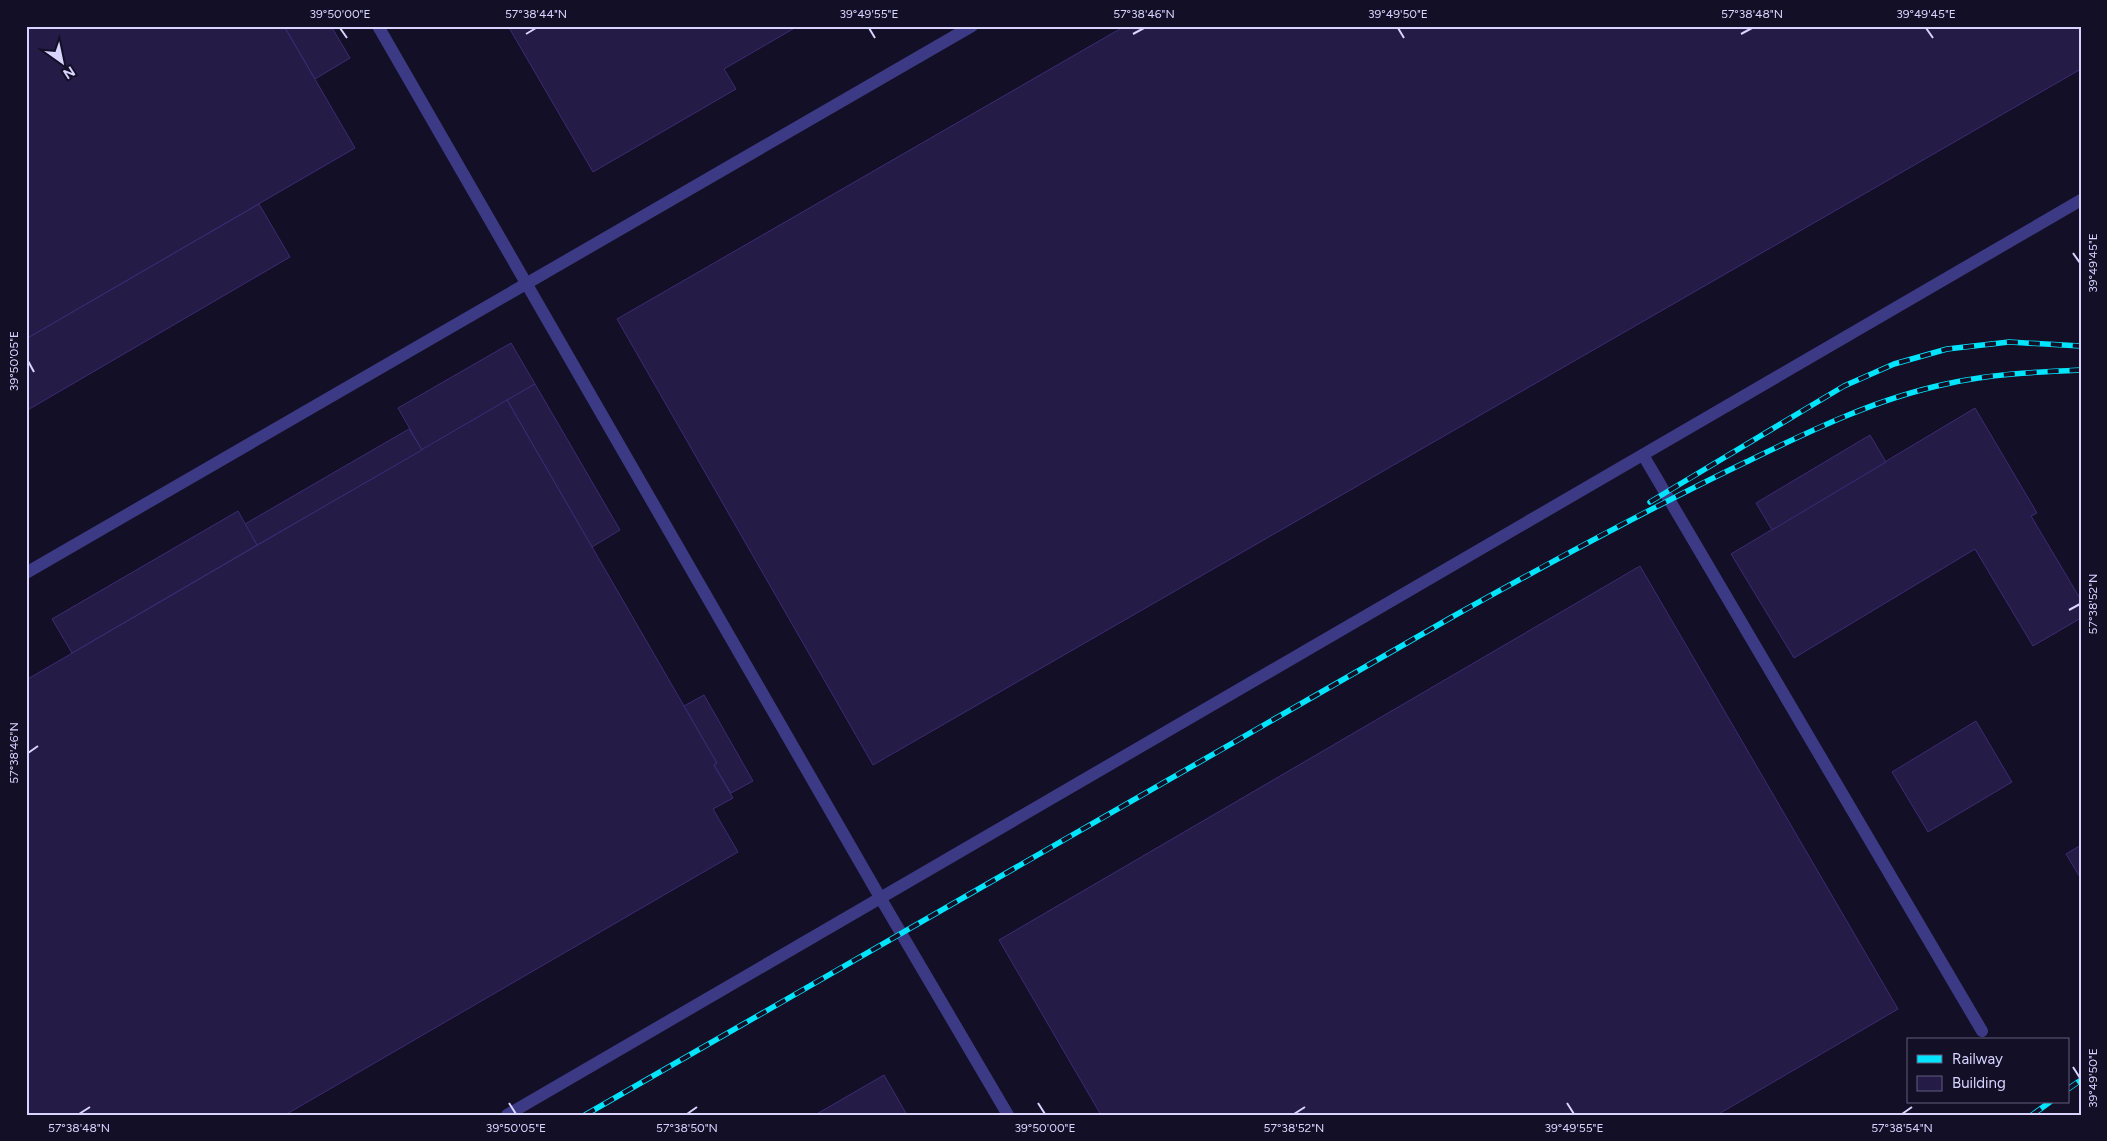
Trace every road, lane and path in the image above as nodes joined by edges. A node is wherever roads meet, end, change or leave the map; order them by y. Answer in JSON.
{"nodes":[{"id":1,"x":378,"y":26,"type":"edge"},
{"id":2,"x":972,"y":26,"type":"edge"},
{"id":3,"x":2081,"y":200,"type":"edge"},
{"id":4,"x":526,"y":284,"type":"junction"},
{"id":5,"x":1643,"y":455,"type":"junction"},
{"id":6,"x":26,"y":573,"type":"edge"},
{"id":7,"x":881,"y":899,"type":"junction"},
{"id":8,"x":1982,"y":1031,"type":"dead end"},
{"id":9,"x":507,"y":1115,"type":"edge"},
{"id":10,"x":1008,"y":1115,"type":"edge"}],
"edges":[{"from":1,"to":4,"type":"lane"},
{"from":2,"to":4,"type":"lane"},
{"from":3,"to":5,"type":"lane"},
{"from":4,"to":6,"type":"lane"},
{"from":4,"to":7,"type":"lane"},
{"from":5,"to":7,"type":"lane"},
{"from":5,"to":8,"type":"lane"},
{"from":7,"to":9,"type":"lane"},
{"from":7,"to":10,"type":"lane"}]}
